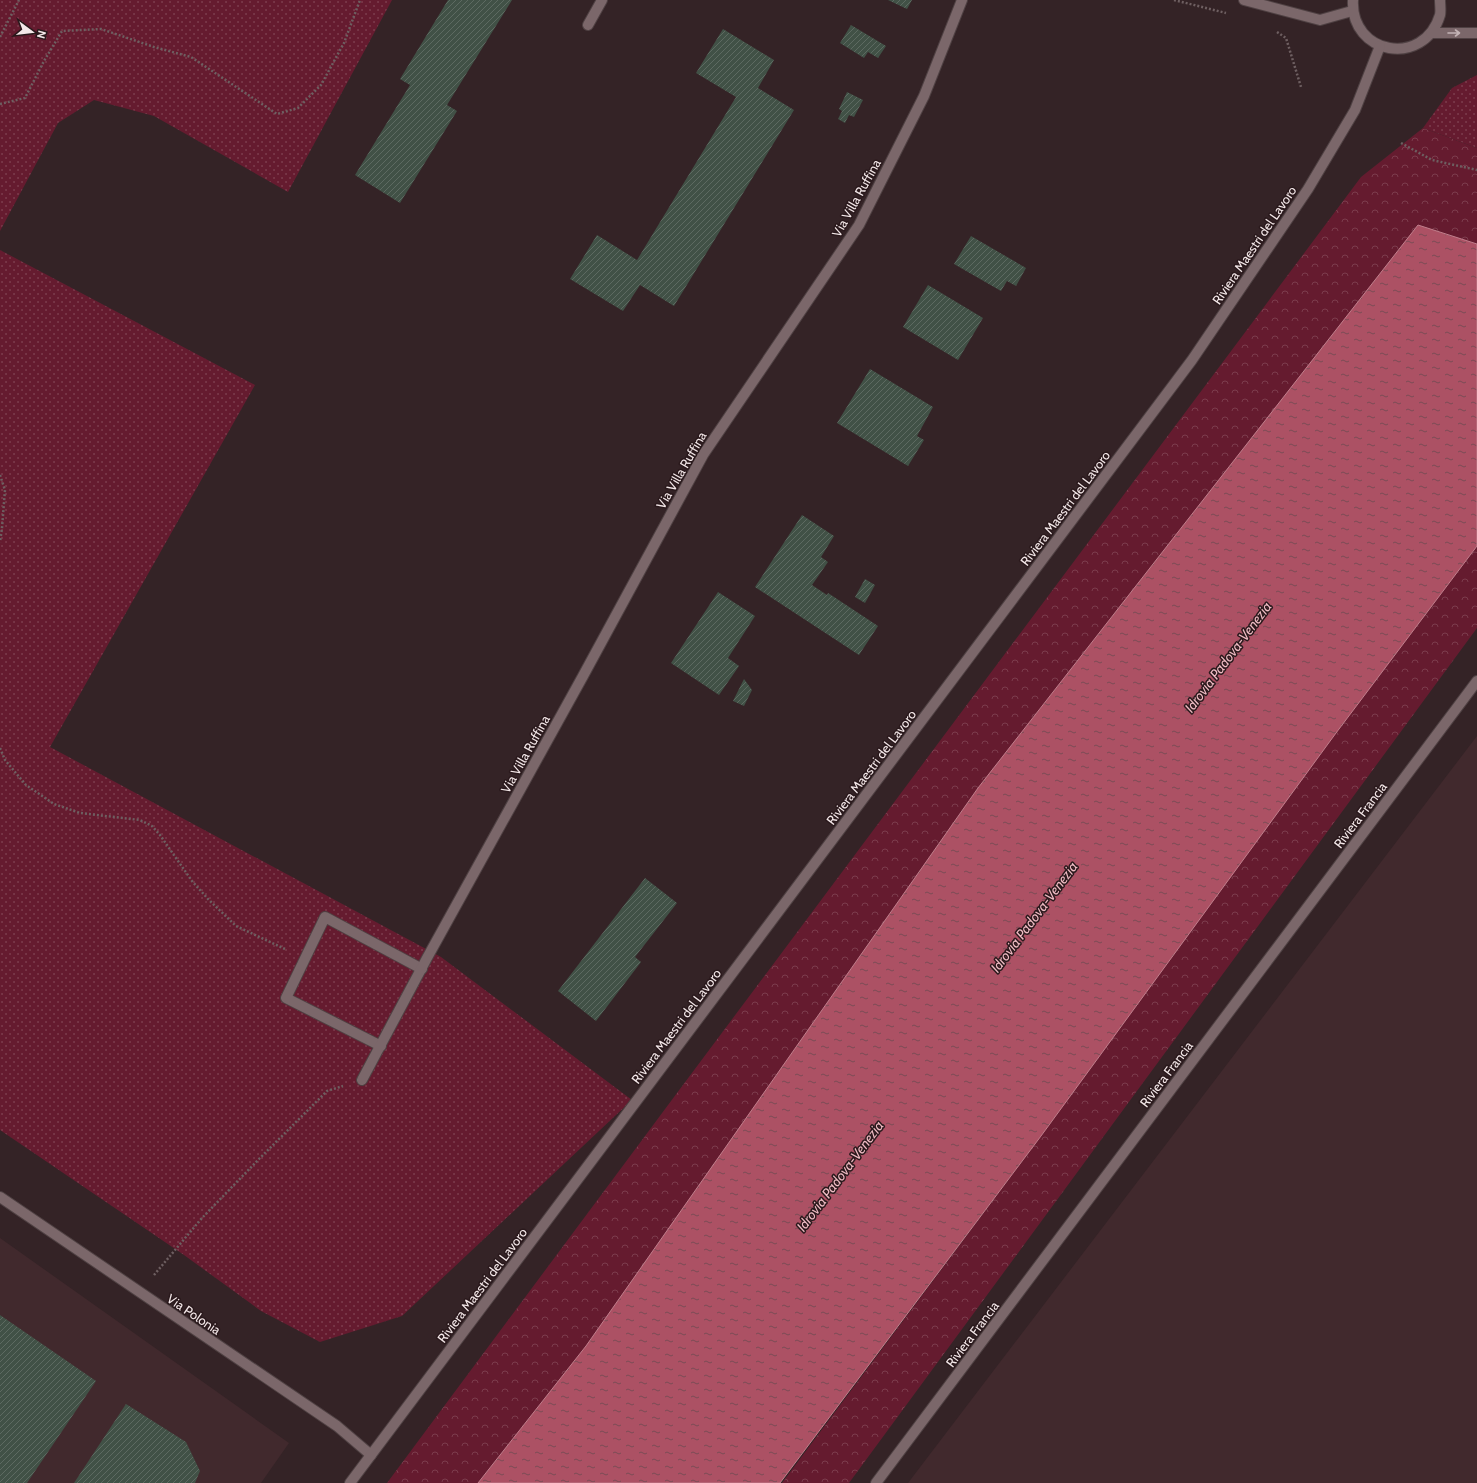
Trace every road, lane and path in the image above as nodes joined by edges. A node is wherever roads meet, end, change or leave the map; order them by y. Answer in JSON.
{"nodes":[{"id":1,"x":19,"y":0,"type":"edge"},
{"id":2,"x":360,"y":0,"type":"edge"},
{"id":3,"x":602,"y":0,"type":"edge"},
{"id":4,"x":962,"y":0,"type":"edge"},
{"id":5,"x":1174,"y":0,"type":"edge"},
{"id":6,"x":1244,"y":0,"type":"edge"},
{"id":7,"x":1353,"y":0,"type":"edge"},
{"id":8,"x":1440,"y":0,"type":"edge"},
{"id":9,"x":1352,"y":11,"type":"junction"},
{"id":10,"x":1231,"y":15,"type":"dead end"},
{"id":11,"x":588,"y":25,"type":"dead end"},
{"id":12,"x":1273,"y":30,"type":"dead end"},
{"id":13,"x":1431,"y":33,"type":"junction"},
{"id":14,"x":1477,"y":33,"type":"edge"},
{"id":15,"x":0,"y":37,"type":"edge"},
{"id":16,"x":1380,"y":46,"type":"junction"},
{"id":17,"x":1301,"y":87,"type":"dead end"},
{"id":18,"x":0,"y":104,"type":"edge"},
{"id":19,"x":1401,"y":143,"type":"dead end"},
{"id":20,"x":1477,"y":170,"type":"edge"},
{"id":21,"x":0,"y":474,"type":"edge"},
{"id":22,"x":0,"y":542,"type":"edge"},
{"id":23,"x":1477,"y":681,"type":"edge"},
{"id":24,"x":0,"y":748,"type":"edge"},
{"id":25,"x":305,"y":959,"type":"junction"},
{"id":26,"x":422,"y":969,"type":"junction"},
{"id":27,"x":381,"y":1046,"type":"junction"},
{"id":28,"x":362,"y":1080,"type":"joint"},
{"id":29,"x":0,"y":1197,"type":"edge"},
{"id":30,"x":140,"y":1292,"type":"junction"},
{"id":31,"x":371,"y":1455,"type":"junction"},
{"id":32,"x":350,"y":1483,"type":"edge"},
{"id":33,"x":876,"y":1483,"type":"edge"}],
"edges":[{"from":1,"to":15,"type":"path"},
{"from":2,"to":18,"type":"path"},
{"from":3,"to":11,"type":"street"},
{"from":4,"to":26,"type":"street","name":"Via Villa Ruffina"},
{"from":5,"to":10,"type":"path"},
{"from":6,"to":9,"type":"street"},
{"from":7,"to":9,"type":"street"},
{"from":8,"to":13,"type":"street"},
{"from":9,"to":16,"type":"street"},
{"from":12,"to":17,"type":"path"},
{"from":13,"to":14,"type":"street","one_way":true},
{"from":13,"to":16,"type":"street"},
{"from":16,"to":31,"type":"street","name":"Riviera Maestri del Lavoro"},
{"from":19,"to":20,"type":"path"},
{"from":21,"to":22,"type":"path"},
{"from":23,"to":33,"type":"street","name":"Riviera Francia"},
{"from":24,"to":25,"type":"path"},
{"from":25,"to":26,"type":"street"},
{"from":25,"to":27,"type":"street"},
{"from":26,"to":27,"type":"street","name":"Via Villa Ruffina"},
{"from":27,"to":28,"type":"street","name":"Via Villa Ruffina"},
{"from":28,"to":30,"type":"path"},
{"from":29,"to":30,"type":"street","name":"Via Polonia"},
{"from":30,"to":31,"type":"street","name":"Via Polonia"},
{"from":31,"to":32,"type":"street","name":"Riviera Maestri del Lavoro"}]}
